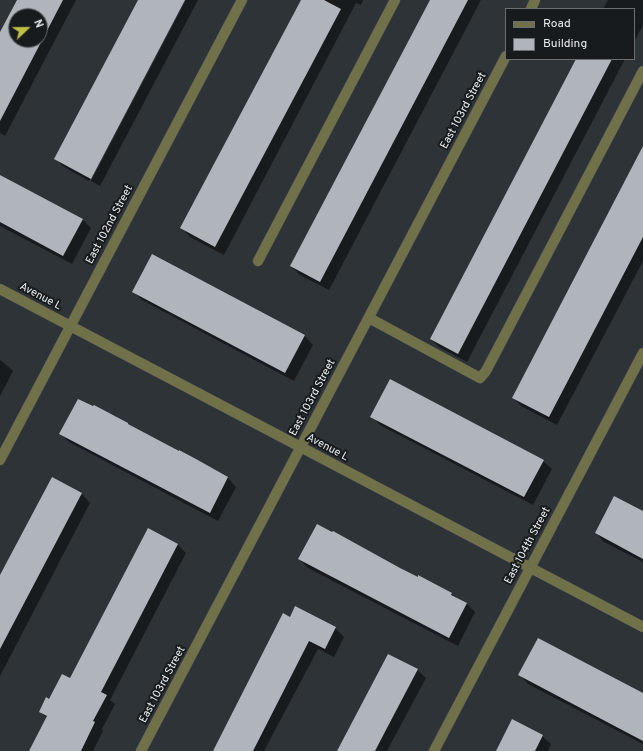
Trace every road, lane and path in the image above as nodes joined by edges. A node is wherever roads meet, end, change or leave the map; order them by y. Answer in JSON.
{"nodes":[{"id":1,"x":242,"y":0,"type":"edge"},
{"id":2,"x":395,"y":0,"type":"edge"},
{"id":3,"x":505,"y":58,"type":"edge"},
{"id":4,"x":643,"y":71,"type":"edge"},
{"id":5,"x":258,"y":261,"type":"dead end"},
{"id":6,"x":0,"y":289,"type":"edge"},
{"id":7,"x":369,"y":318,"type":"junction"},
{"id":8,"x":70,"y":326,"type":"junction"},
{"id":9,"x":643,"y":353,"type":"edge"},
{"id":10,"x":300,"y":448,"type":"junction"},
{"id":11,"x":0,"y":460,"type":"edge"},
{"id":12,"x":530,"y":567,"type":"junction"},
{"id":13,"x":643,"y":627,"type":"edge"},
{"id":14,"x":141,"y":751,"type":"edge"},
{"id":15,"x":434,"y":751,"type":"edge"}],
"edges":[{"from":1,"to":8,"type":"street","name":"East 102nd Street"},
{"from":2,"to":5,"type":"street"},
{"from":3,"to":7,"type":"street","name":"East 103rd Street"},
{"from":4,"to":7,"type":"street"},
{"from":6,"to":8,"type":"street","name":"Avenue L"},
{"from":7,"to":10,"type":"street","name":"East 103rd Street"},
{"from":8,"to":10,"type":"street","name":"Avenue L"},
{"from":8,"to":11,"type":"street","name":"East 102nd Street"},
{"from":9,"to":12,"type":"street","name":"East 104th Street"},
{"from":10,"to":12,"type":"street","name":"Avenue L"},
{"from":10,"to":14,"type":"street","name":"East 103rd Street"},
{"from":12,"to":13,"type":"street","name":"Avenue L"},
{"from":12,"to":15,"type":"street","name":"East 104th Street"}]}
